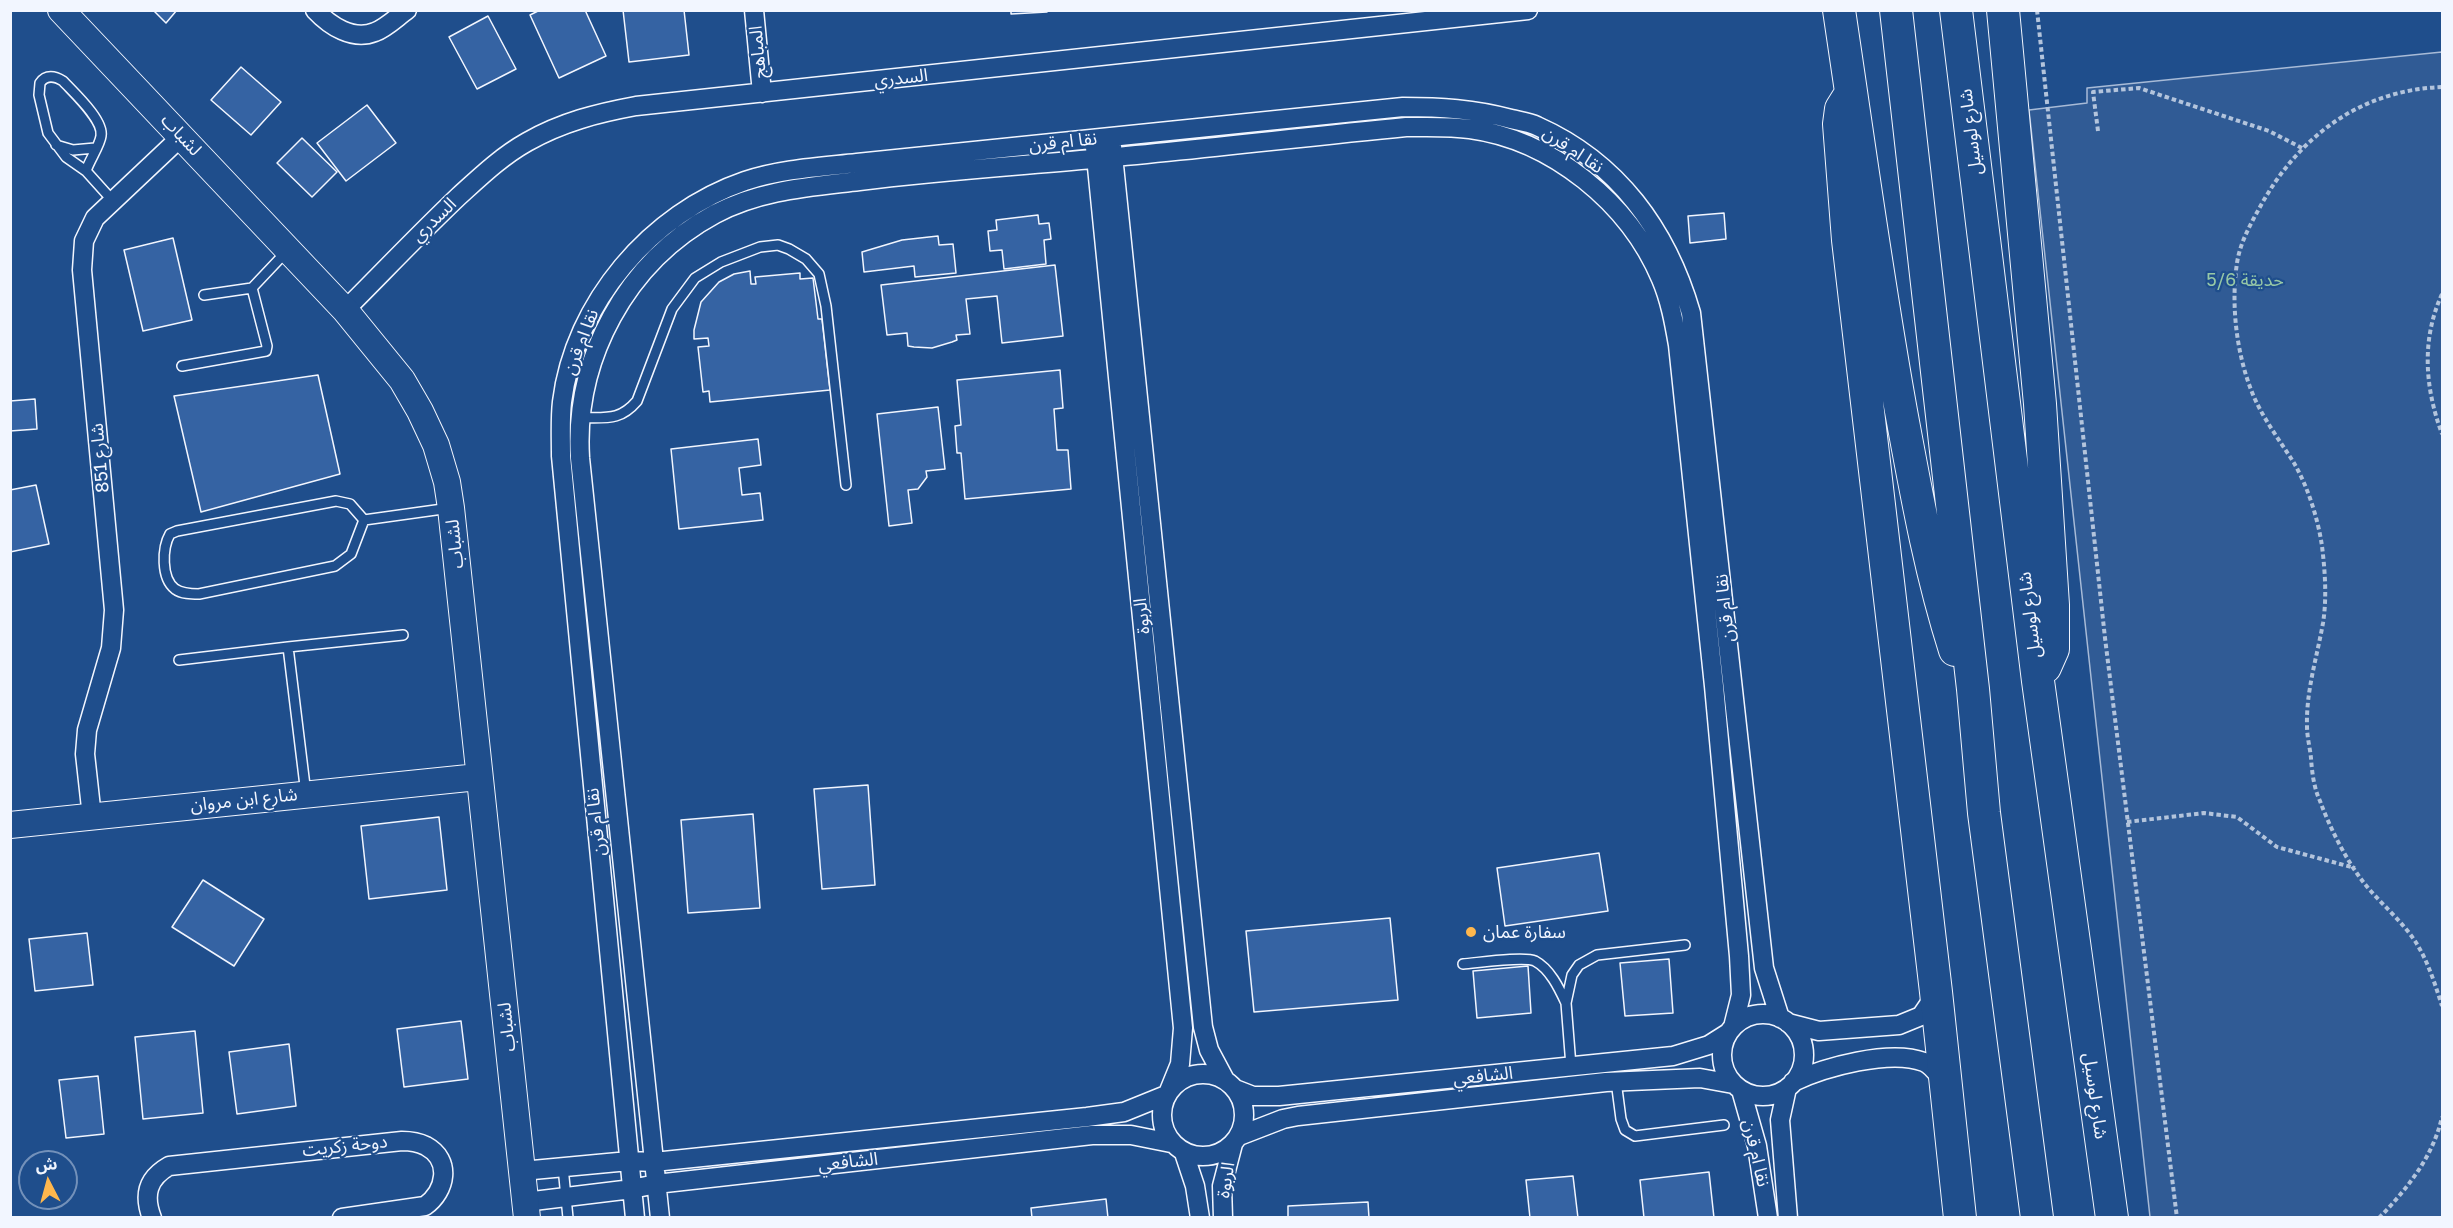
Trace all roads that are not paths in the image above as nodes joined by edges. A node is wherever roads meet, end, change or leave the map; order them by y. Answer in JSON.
{"nodes":[{"id":1,"x":61,"y":10,"type":"edge"},
{"id":2,"x":315,"y":10,"type":"edge"},
{"id":3,"x":407,"y":10,"type":"edge"},
{"id":4,"x":754,"y":10,"type":"edge"},
{"id":5,"x":1528,"y":10,"type":"edge"},
{"id":6,"x":1896,"y":10,"type":"edge"},
{"id":7,"x":1956,"y":10,"type":"edge"},
{"id":8,"x":2003,"y":10,"type":"edge"},
{"id":9,"x":1836,"y":15,"type":"edge"},
{"id":10,"x":762,"y":93,"type":"junction"},
{"id":11,"x":1851,"y":93,"type":"junction"},
{"id":12,"x":182,"y":135,"type":"junction"},
{"id":13,"x":1102,"y":138,"type":"junction"},
{"id":14,"x":56,"y":145,"type":"junction"},
{"id":15,"x":95,"y":148,"type":"junction"},
{"id":16,"x":1104,"y":158,"type":"junction"},
{"id":17,"x":86,"y":171,"type":"junction"},
{"id":18,"x":113,"y":201,"type":"junction"},
{"id":19,"x":288,"y":250,"type":"junction"},
{"id":20,"x":252,"y":288,"type":"junction"},
{"id":21,"x":204,"y":295,"type":"dead end"},
{"id":22,"x":345,"y":310,"type":"junction"},
{"id":23,"x":182,"y":366,"type":"dead end"},
{"id":24,"x":579,"y":418,"type":"junction"},
{"id":25,"x":846,"y":485,"type":"dead end"},
{"id":26,"x":451,"y":508,"type":"junction"},
{"id":27,"x":364,"y":520,"type":"junction"},
{"id":28,"x":403,"y":635,"type":"dead end"},
{"id":29,"x":288,"y":647,"type":"junction"},
{"id":30,"x":179,"y":660,"type":"dead end"},
{"id":31,"x":2038,"y":681,"type":"junction"},
{"id":32,"x":1973,"y":689,"type":"junction"},
{"id":33,"x":478,"y":777,"type":"junction"},
{"id":34,"x":306,"y":794,"type":"junction"},
{"id":35,"x":93,"y":817,"type":"junction"},
{"id":36,"x":10,"y":825,"type":"edge"},
{"id":37,"x":1685,"y":945,"type":"dead end"},
{"id":38,"x":1463,"y":964,"type":"dead end"},
{"id":39,"x":1936,"y":992,"type":"junction"},
{"id":40,"x":1566,"y":1003,"type":"junction"},
{"id":41,"x":1784,"y":1021,"type":"junction"},
{"id":42,"x":1730,"y":1030,"type":"junction"},
{"id":43,"x":1570,"y":1066,"type":"junction"},
{"id":44,"x":1616,"y":1082,"type":"junction"},
{"id":45,"x":1230,"y":1084,"type":"junction"},
{"id":46,"x":1945,"y":1084,"type":"junction"},
{"id":47,"x":1790,"y":1085,"type":"junction"},
{"id":48,"x":1737,"y":1087,"type":"junction"},
{"id":49,"x":1167,"y":1093,"type":"junction"},
{"id":50,"x":1724,"y":1125,"type":"dead end"},
{"id":51,"x":1236,"y":1140,"type":"junction"},
{"id":52,"x":1178,"y":1148,"type":"junction"},
{"id":53,"x":629,"y":1161,"type":"junction"},
{"id":54,"x":654,"y":1162,"type":"junction"},
{"id":55,"x":563,"y":1167,"type":"junction"},
{"id":56,"x":522,"y":1171,"type":"junction"},
{"id":57,"x":656,"y":1184,"type":"junction"},
{"id":58,"x":632,"y":1189,"type":"junction"},
{"id":59,"x":566,"y":1196,"type":"junction"},
{"id":60,"x":526,"y":1210,"type":"edge"},
{"id":61,"x":152,"y":1218,"type":"edge"},
{"id":62,"x":342,"y":1218,"type":"edge"},
{"id":63,"x":568,"y":1218,"type":"edge"},
{"id":64,"x":635,"y":1218,"type":"edge"},
{"id":65,"x":660,"y":1218,"type":"edge"},
{"id":66,"x":1200,"y":1218,"type":"edge"},
{"id":67,"x":1223,"y":1218,"type":"edge"},
{"id":68,"x":1768,"y":1218,"type":"edge"},
{"id":69,"x":1788,"y":1218,"type":"edge"},
{"id":70,"x":1960,"y":1218,"type":"edge"},
{"id":71,"x":2037,"y":1218,"type":"edge"},
{"id":72,"x":2112,"y":1218,"type":"edge"}],
"edges":[{"from":1,"to":12,"type":"street","name":"لشباب"},
{"from":2,"to":3,"type":"street"},
{"from":4,"to":10,"type":"street","name":"المباهج"},
{"from":5,"to":10,"type":"street","name":"السدري"},
{"from":6,"to":32,"type":"highway"},
{"from":7,"to":31,"type":"highway","name":"شارع لوسيل"},
{"from":8,"to":31,"type":"highway"},
{"from":9,"to":11,"type":"highway"},
{"from":10,"to":22,"type":"street","name":"السدري"},
{"from":11,"to":32,"type":"highway"},
{"from":11,"to":39,"type":"highway"},
{"from":12,"to":18,"type":"street","name":"شارع 851"},
{"from":12,"to":19,"type":"street","name":"لشباب"},
{"from":13,"to":16,"type":"street","name":"الربوة"},
{"from":13,"to":41,"type":"street","name":"نقا ام قرن"},
{"from":13,"to":53,"type":"street","name":"نقا ام قرن"},
{"from":14,"to":15,"type":"lane"},
{"from":14,"to":15,"type":"lane"},
{"from":14,"to":17,"type":"lane"},
{"from":15,"to":17,"type":"lane"},
{"from":16,"to":24,"type":"street","name":"نقا ام قرن"},
{"from":16,"to":42,"type":"street","name":"نقا ام قرن"},
{"from":16,"to":45,"type":"street","name":"الربوة"},
{"from":16,"to":49,"type":"street","name":"الربوة"},
{"from":17,"to":18,"type":"lane"},
{"from":18,"to":35,"type":"street","name":"شارع 851"},
{"from":19,"to":20,"type":"lane"},
{"from":19,"to":22,"type":"street","name":"لشباب"},
{"from":20,"to":21,"type":"lane"},
{"from":20,"to":23,"type":"lane"},
{"from":22,"to":26,"type":"street","name":"لشباب"},
{"from":24,"to":25,"type":"lane"},
{"from":24,"to":54,"type":"street","name":"نقا ام قرن"},
{"from":26,"to":27,"type":"lane"},
{"from":26,"to":33,"type":"street","name":"لشباب"},
{"from":27,"to":27,"type":"lane"},
{"from":28,"to":29,"type":"lane"},
{"from":29,"to":30,"type":"lane"},
{"from":29,"to":34,"type":"lane"},
{"from":31,"to":72,"type":"highway","name":"شارع لوسيل"},
{"from":32,"to":71,"type":"highway"},
{"from":33,"to":34,"type":"street","name":"شارع ابن مروان"},
{"from":33,"to":56,"type":"street","name":"لشباب"},
{"from":34,"to":35,"type":"street","name":"شارع ابن مروان"},
{"from":35,"to":36,"type":"street","name":"شارع ابن مروان"},
{"from":37,"to":40,"type":"lane"},
{"from":38,"to":40,"type":"lane"},
{"from":39,"to":41,"type":"street"},
{"from":39,"to":46,"type":"highway"},
{"from":40,"to":43,"type":"lane"},
{"from":41,"to":42,"type":"street"},
{"from":41,"to":47,"type":"street"},
{"from":42,"to":43,"type":"street","name":"الشافعي"},
{"from":42,"to":48,"type":"street"},
{"from":43,"to":45,"type":"street","name":"الشافعي"},
{"from":44,"to":48,"type":"street","name":"الشافعي"},
{"from":44,"to":50,"type":"lane"},
{"from":44,"to":51,"type":"street","name":"الشافعي"},
{"from":45,"to":49,"type":"street"},
{"from":45,"to":51,"type":"street"},
{"from":46,"to":47,"type":"street"},
{"from":46,"to":70,"type":"highway"},
{"from":47,"to":48,"type":"street"},
{"from":47,"to":69,"type":"street","name":"نقا ام قرن"},
{"from":48,"to":68,"type":"street","name":"نقا ام قرن"},
{"from":49,"to":52,"type":"street"},
{"from":49,"to":54,"type":"street","name":"الشافعي"},
{"from":51,"to":52,"type":"street"},
{"from":51,"to":67,"type":"street","name":"الربوة"},
{"from":52,"to":57,"type":"street","name":"الشافعي"},
{"from":52,"to":66,"type":"street","name":"الربوة"},
{"from":53,"to":54,"type":"street","name":"الشافعي"},
{"from":53,"to":55,"type":"street","name":"الشافعي"},
{"from":53,"to":58,"type":"street","name":"نقا ام قرن"},
{"from":54,"to":57,"type":"street","name":"نقا ام قرن"},
{"from":55,"to":56,"type":"street","name":"الشافعي"},
{"from":55,"to":59,"type":"lane"},
{"from":56,"to":60,"type":"street","name":"لشباب"},
{"from":57,"to":58,"type":"street","name":"الشافعي"},
{"from":57,"to":65,"type":"street","name":"نقا ام قرن"},
{"from":58,"to":59,"type":"street","name":"الشافعي"},
{"from":58,"to":64,"type":"street","name":"نقا ام قرن"},
{"from":59,"to":60,"type":"street","name":"الشافعي"},
{"from":59,"to":63,"type":"lane"},
{"from":61,"to":62,"type":"street","name":"دوحة زكريت"}]}
